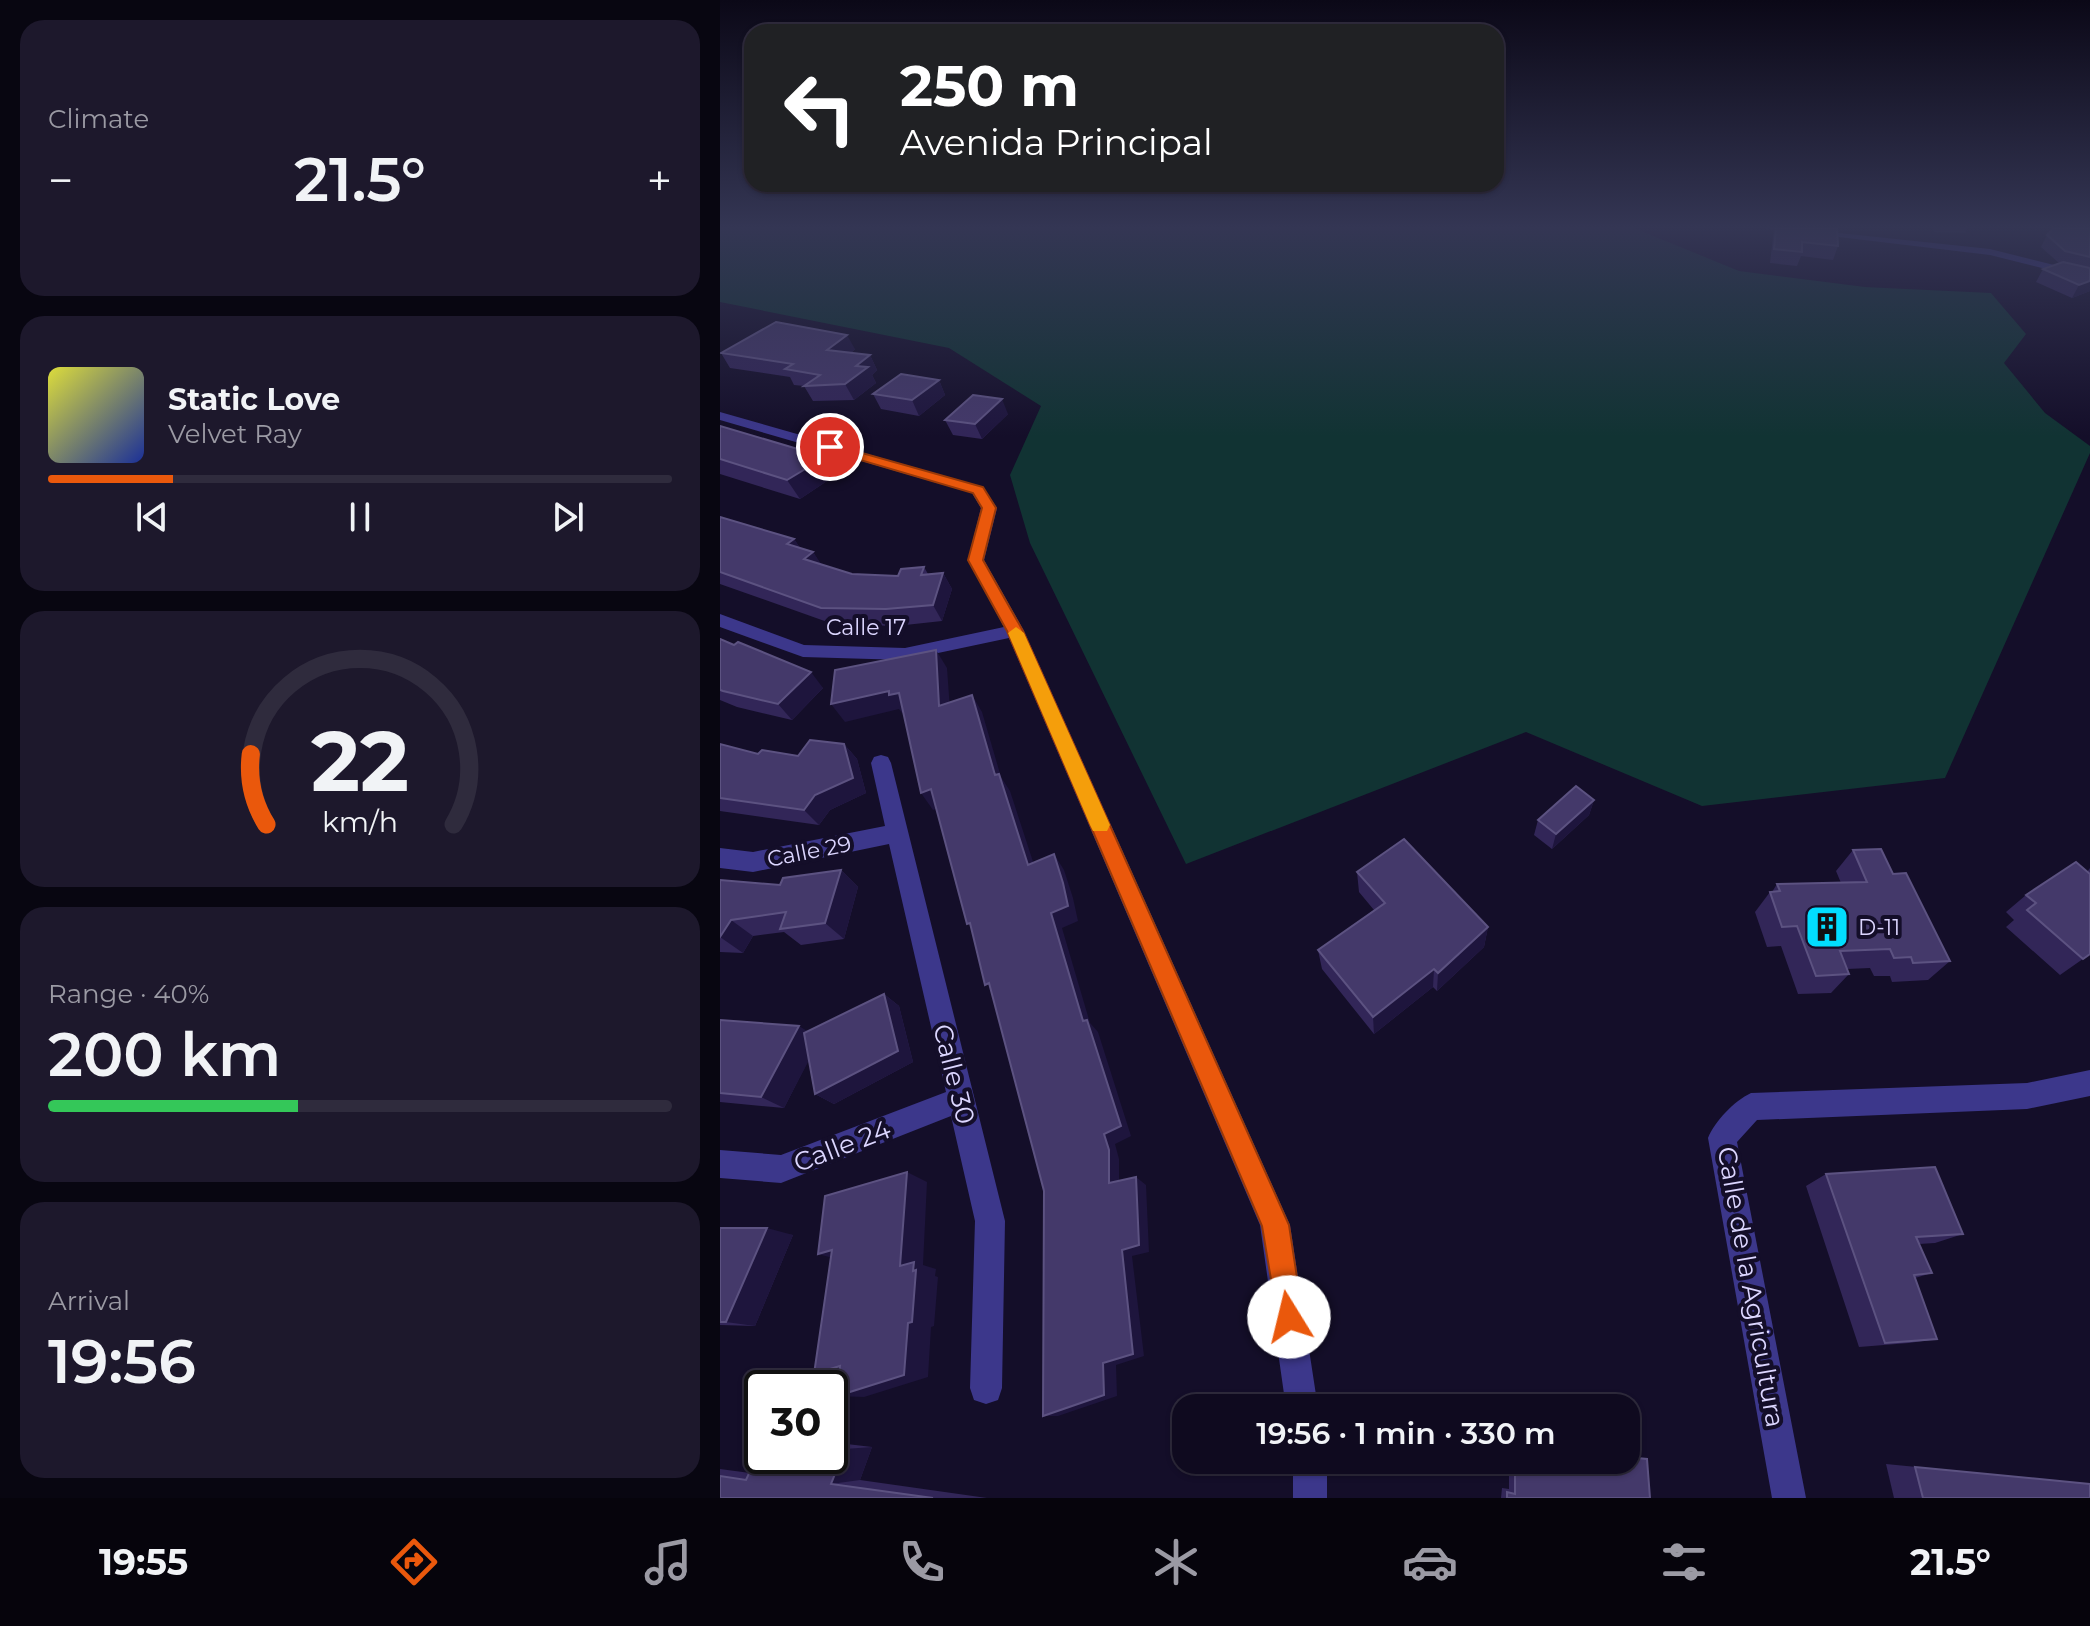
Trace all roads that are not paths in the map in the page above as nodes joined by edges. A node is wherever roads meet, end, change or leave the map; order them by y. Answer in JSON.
{"nodes":[{"id":1,"x":720,"y":416,"type":"edge"},
{"id":2,"x":720,"y":620,"type":"edge"},
{"id":3,"x":1015,"y":631,"type":"junction"},
{"id":4,"x":881,"y":763,"type":"dead end"},
{"id":5,"x":897,"y":833,"type":"junction"},
{"id":6,"x":720,"y":858,"type":"edge"},
{"id":7,"x":2090,"y":1083,"type":"edge"},
{"id":8,"x":959,"y":1100,"type":"junction"},
{"id":9,"x":720,"y":1164,"type":"edge"},
{"id":10,"x":986,"y":1388,"type":"dead end"},
{"id":11,"x":1300,"y":1394,"type":"edge"},
{"id":12,"x":1310,"y":1474,"type":"edge"},
{"id":13,"x":1310,"y":1498,"type":"edge"},
{"id":14,"x":1789,"y":1498,"type":"edge"}],
"edges":[{"from":1,"to":3,"type":"street"},
{"from":2,"to":3,"type":"street","name":"Calle 17"},
{"from":3,"to":11,"type":"street"},
{"from":4,"to":5,"type":"street","name":"Calle 30"},
{"from":5,"to":6,"type":"street","name":"Calle 29"},
{"from":5,"to":8,"type":"street","name":"Calle 30"},
{"from":7,"to":14,"type":"street","name":"Calle de la Agricultura"},
{"from":8,"to":9,"type":"street","name":"Calle 24"},
{"from":8,"to":10,"type":"street","name":"Calle 30"},
{"from":12,"to":13,"type":"street"}]}
